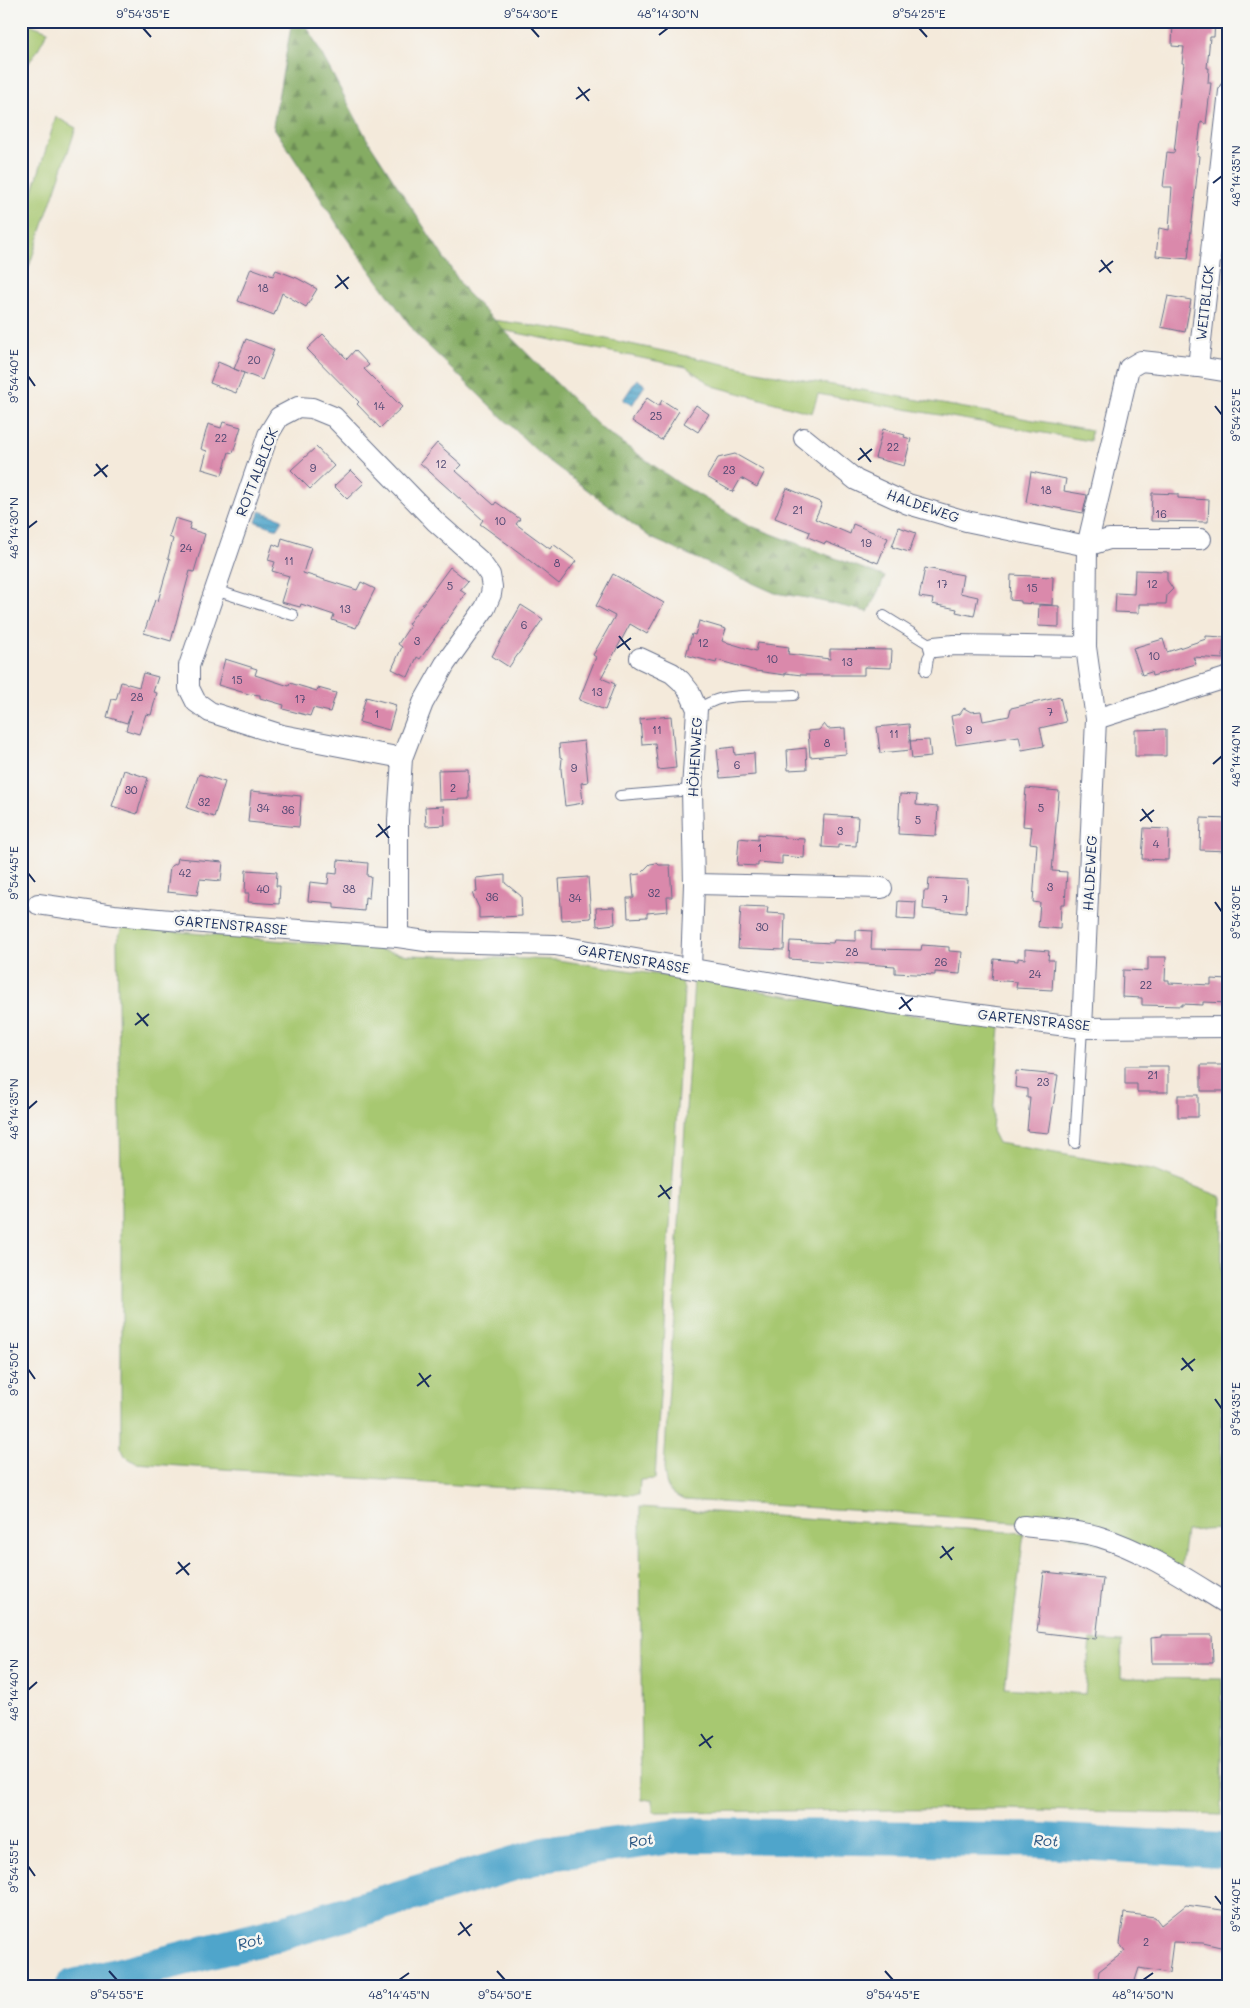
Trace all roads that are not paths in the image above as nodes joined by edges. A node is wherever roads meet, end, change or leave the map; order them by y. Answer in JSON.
{"nodes":[{"id":1,"x":1229,"y":91,"type":"edge"},
{"id":2,"x":1198,"y":367,"type":"junction"},
{"id":3,"x":1229,"y":372,"type":"edge"},
{"id":4,"x":804,"y":438,"type":"dead end"},
{"id":5,"x":1201,"y":539,"type":"dead end"},
{"id":6,"x":1087,"y":546,"type":"junction"},
{"id":7,"x":215,"y":590,"type":"junction"},
{"id":8,"x":293,"y":614,"type":"dead end"},
{"id":9,"x":884,"y":616,"type":"dead end"},
{"id":10,"x":934,"y":647,"type":"junction"},
{"id":11,"x":1086,"y":647,"type":"junction"},
{"id":12,"x":640,"y":658,"type":"dead end"},
{"id":13,"x":926,"y":671,"type":"dead end"},
{"id":14,"x":1229,"y":677,"type":"edge"},
{"id":15,"x":794,"y":695,"type":"dead end"},
{"id":16,"x":697,"y":709,"type":"junction"},
{"id":17,"x":1096,"y":719,"type":"junction"},
{"id":18,"x":402,"y":758,"type":"junction"},
{"id":19,"x":692,"y":790,"type":"junction"},
{"id":20,"x":620,"y":796,"type":"dead end"},
{"id":21,"x":694,"y":884,"type":"junction"},
{"id":22,"x":882,"y":888,"type":"dead end"},
{"id":23,"x":38,"y":904,"type":"dead end"},
{"id":24,"x":398,"y":937,"type":"junction"},
{"id":25,"x":690,"y":968,"type":"junction"},
{"id":26,"x":1229,"y":1027,"type":"edge"},
{"id":27,"x":1082,"y":1028,"type":"junction"},
{"id":28,"x":1075,"y":1143,"type":"dead end"},
{"id":29,"x":1024,"y":1526,"type":"dead end"},
{"id":30,"x":1229,"y":1605,"type":"edge"}],
"edges":[{"from":1,"to":2,"type":"street","name":"WEITBLICK"},
{"from":2,"to":3,"type":"street"},
{"from":2,"to":6,"type":"street","name":"HALDEWEG"},
{"from":4,"to":6,"type":"street","name":"HALDEWEG"},
{"from":5,"to":6,"type":"street","name":"HALDEWEG"},
{"from":6,"to":11,"type":"street","name":"HALDEWEG"},
{"from":7,"to":8,"type":"lane"},
{"from":7,"to":18,"type":"street","name":"ROTTALBLICK"},
{"from":7,"to":18,"type":"street","name":"ROTTALBLICK"},
{"from":9,"to":10,"type":"lane"},
{"from":10,"to":11,"type":"street"},
{"from":10,"to":13,"type":"lane"},
{"from":11,"to":17,"type":"street","name":"HALDEWEG"},
{"from":12,"to":16,"type":"street","name":"HÖHENWEG"},
{"from":14,"to":17,"type":"street"},
{"from":15,"to":16,"type":"lane"},
{"from":16,"to":19,"type":"street","name":"HÖHENWEG"},
{"from":17,"to":27,"type":"street","name":"HALDEWEG"},
{"from":18,"to":24,"type":"street","name":"ROTTALBLICK"},
{"from":19,"to":20,"type":"lane"},
{"from":19,"to":21,"type":"street","name":"HÖHENWEG"},
{"from":21,"to":22,"type":"street"},
{"from":21,"to":25,"type":"street","name":"HÖHENWEG"},
{"from":23,"to":24,"type":"street","name":"GARTENSTRASSE"},
{"from":24,"to":25,"type":"street","name":"GARTENSTRASSE"},
{"from":25,"to":27,"type":"street","name":"GARTENSTRASSE"},
{"from":26,"to":27,"type":"street","name":"GARTENSTRASSE"},
{"from":27,"to":28,"type":"lane"},
{"from":29,"to":30,"type":"street"}]}
